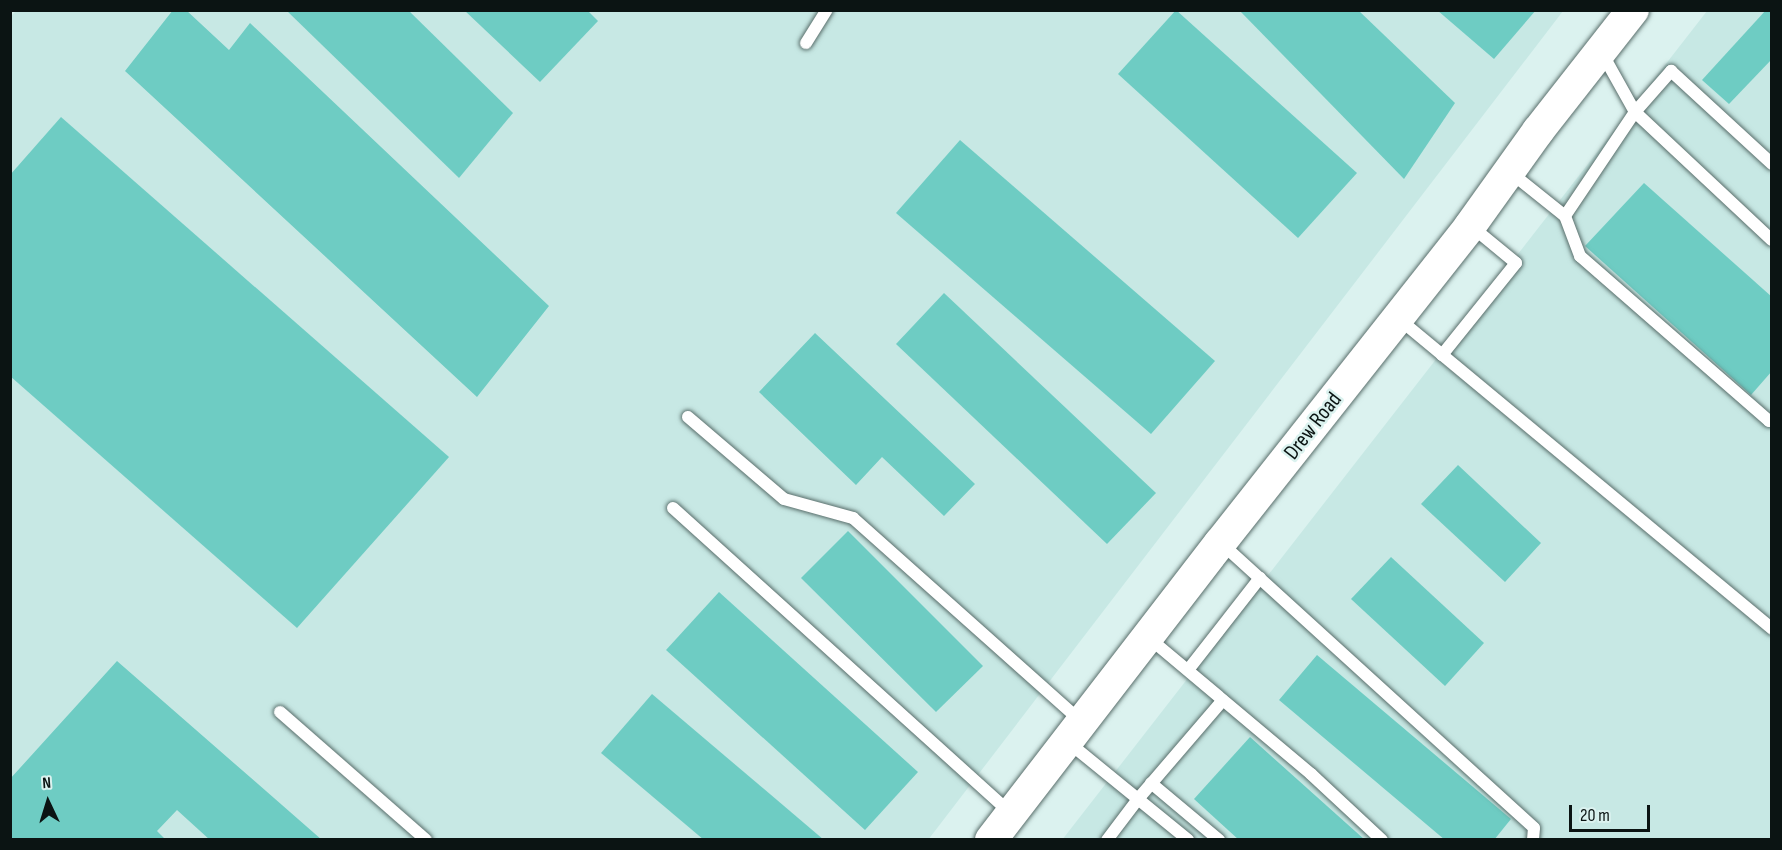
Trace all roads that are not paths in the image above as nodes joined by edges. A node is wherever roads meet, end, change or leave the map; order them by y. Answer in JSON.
{"nodes":[{"id":1,"x":827,"y":10,"type":"edge"},
{"id":2,"x":1633,"y":10,"type":"edge"},
{"id":3,"x":806,"y":43,"type":"dead end"},
{"id":4,"x":1601,"y":52,"type":"junction"},
{"id":5,"x":1635,"y":112,"type":"junction"},
{"id":6,"x":1772,"y":164,"type":"edge"},
{"id":7,"x":1510,"y":171,"type":"junction"},
{"id":8,"x":1565,"y":216,"type":"junction"},
{"id":9,"x":1470,"y":226,"type":"junction"},
{"id":10,"x":1772,"y":240,"type":"edge"},
{"id":11,"x":1398,"y":318,"type":"junction"},
{"id":12,"x":1442,"y":355,"type":"junction"},
{"id":13,"x":688,"y":417,"type":"dead end"},
{"id":14,"x":1772,"y":420,"type":"edge"},
{"id":15,"x":673,"y":508,"type":"dead end"},
{"id":16,"x":1220,"y":543,"type":"junction"},
{"id":17,"x":1260,"y":578,"type":"junction"},
{"id":18,"x":1772,"y":628,"type":"edge"},
{"id":19,"x":1147,"y":637,"type":"junction"},
{"id":20,"x":1188,"y":670,"type":"junction"},
{"id":21,"x":1223,"y":700,"type":"junction"},
{"id":22,"x":280,"y":712,"type":"dead end"},
{"id":23,"x":1075,"y":731,"type":"junction"},
{"id":24,"x":1151,"y":783,"type":"junction"},
{"id":25,"x":1138,"y":799,"type":"junction"},
{"id":26,"x":1011,"y":814,"type":"junction"},
{"id":27,"x":426,"y":840,"type":"edge"},
{"id":28,"x":991,"y":840,"type":"edge"},
{"id":29,"x":1107,"y":840,"type":"edge"},
{"id":30,"x":1188,"y":840,"type":"edge"},
{"id":31,"x":1219,"y":840,"type":"edge"},
{"id":32,"x":1382,"y":840,"type":"edge"},
{"id":33,"x":1533,"y":840,"type":"edge"}],
"edges":[{"from":1,"to":3,"type":"lane"},
{"from":2,"to":4,"type":"street","name":"Drew Road"},
{"from":4,"to":5,"type":"lane"},
{"from":4,"to":7,"type":"street","name":"Drew Road"},
{"from":5,"to":6,"type":"lane"},
{"from":5,"to":8,"type":"lane"},
{"from":5,"to":10,"type":"lane"},
{"from":7,"to":8,"type":"lane"},
{"from":7,"to":9,"type":"street","name":"Drew Road"},
{"from":8,"to":14,"type":"lane"},
{"from":9,"to":11,"type":"street","name":"Drew Road"},
{"from":9,"to":12,"type":"lane"},
{"from":11,"to":12,"type":"lane"},
{"from":11,"to":16,"type":"street","name":"Drew Road"},
{"from":12,"to":18,"type":"lane"},
{"from":13,"to":23,"type":"lane"},
{"from":15,"to":26,"type":"lane"},
{"from":16,"to":17,"type":"lane"},
{"from":16,"to":19,"type":"street","name":"Drew Road"},
{"from":17,"to":20,"type":"lane"},
{"from":17,"to":33,"type":"lane"},
{"from":19,"to":20,"type":"lane"},
{"from":19,"to":23,"type":"street","name":"Drew Road"},
{"from":20,"to":21,"type":"lane"},
{"from":21,"to":24,"type":"lane"},
{"from":21,"to":32,"type":"lane"},
{"from":22,"to":27,"type":"lane"},
{"from":23,"to":25,"type":"lane"},
{"from":23,"to":26,"type":"street","name":"Drew Road"},
{"from":24,"to":25,"type":"lane"},
{"from":24,"to":31,"type":"lane"},
{"from":25,"to":29,"type":"lane"},
{"from":25,"to":30,"type":"lane"},
{"from":26,"to":28,"type":"street","name":"Drew Road"}]}
